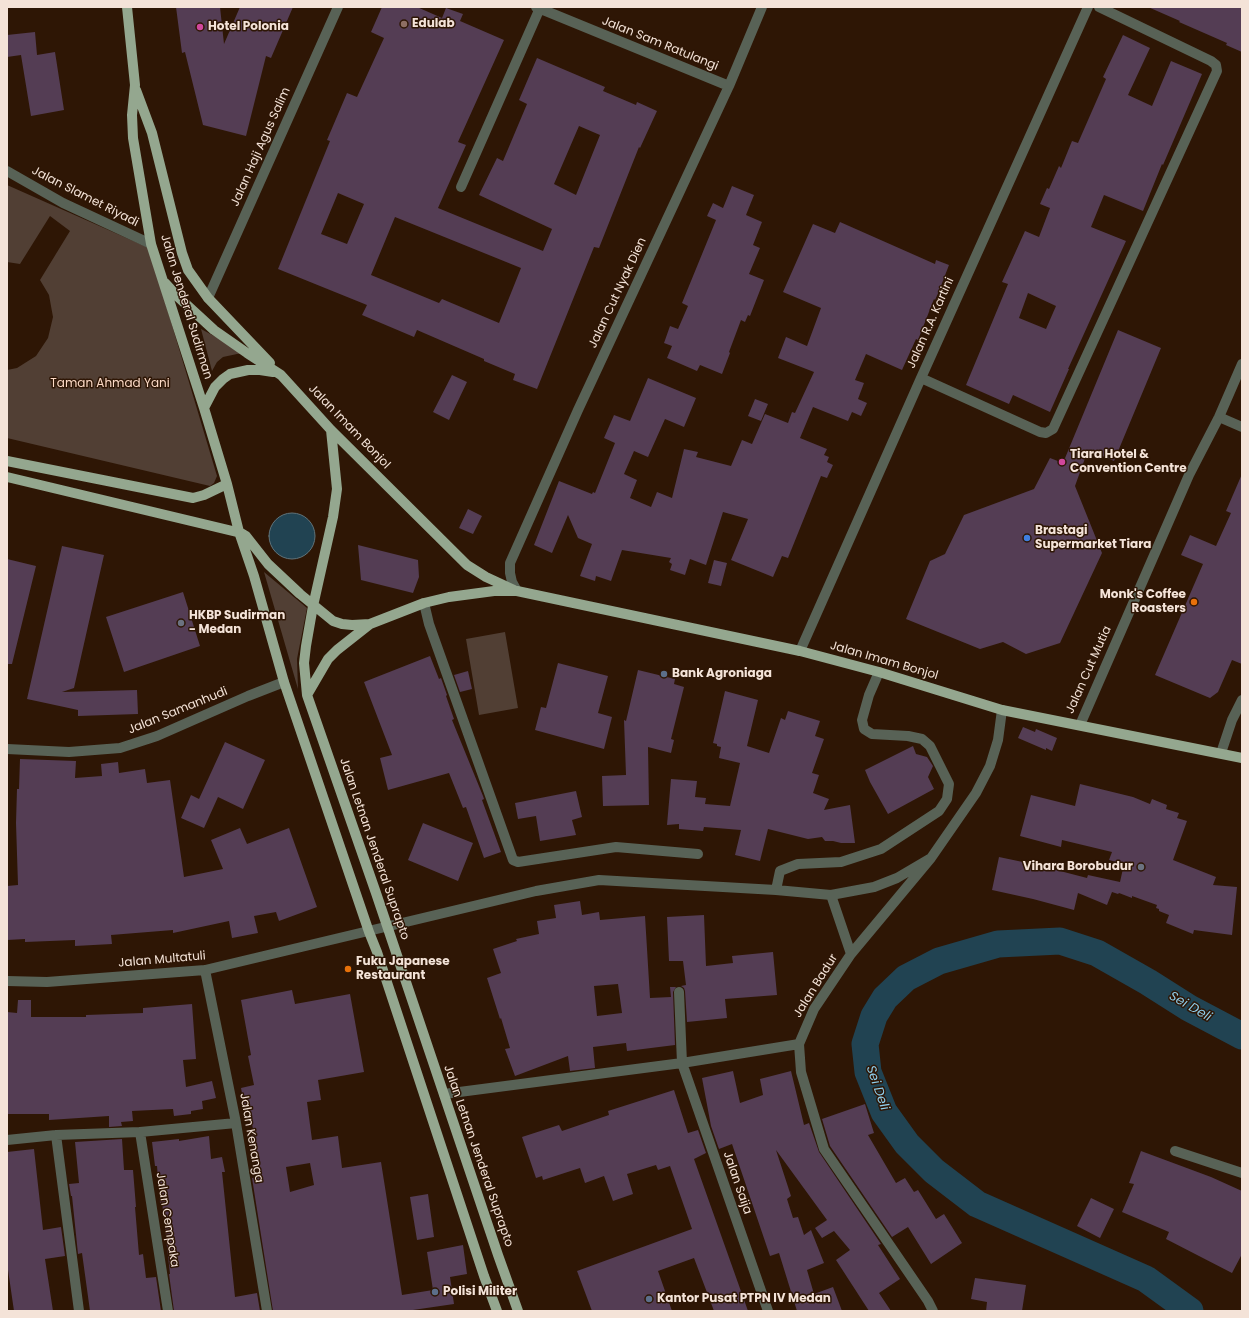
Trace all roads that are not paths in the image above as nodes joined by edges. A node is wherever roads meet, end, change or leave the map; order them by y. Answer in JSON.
{"nodes":[{"id":1,"x":127,"y":7,"type":"edge"},
{"id":2,"x":338,"y":7,"type":"edge"},
{"id":3,"x":762,"y":7,"type":"edge"},
{"id":4,"x":1088,"y":7,"type":"edge"},
{"id":5,"x":1099,"y":7,"type":"edge"},
{"id":6,"x":538,"y":8,"type":"edge"},
{"id":7,"x":135,"y":85,"type":"junction"},
{"id":8,"x":729,"y":86,"type":"junction"},
{"id":9,"x":7,"y":171,"type":"edge"},
{"id":10,"x":461,"y":187,"type":"dead end"},
{"id":11,"x":151,"y":244,"type":"junction"},
{"id":12,"x":162,"y":280,"type":"junction"},
{"id":13,"x":208,"y":298,"type":"junction"},
{"id":14,"x":1242,"y":364,"type":"edge"},
{"id":15,"x":281,"y":375,"type":"junction"},
{"id":16,"x":921,"y":378,"type":"junction"},
{"id":17,"x":204,"y":408,"type":"junction"},
{"id":18,"x":1219,"y":417,"type":"junction"},
{"id":19,"x":1242,"y":427,"type":"edge"},
{"id":20,"x":331,"y":430,"type":"junction"},
{"id":21,"x":7,"y":461,"type":"edge"},
{"id":22,"x":7,"y":477,"type":"edge"},
{"id":23,"x":227,"y":484,"type":"junction"},
{"id":24,"x":239,"y":532,"type":"junction"},
{"id":25,"x":517,"y":591,"type":"junction"},
{"id":26,"x":424,"y":603,"type":"junction"},
{"id":27,"x":313,"y":606,"type":"junction"},
{"id":28,"x":370,"y":624,"type":"junction"},
{"id":29,"x":800,"y":650,"type":"junction"},
{"id":30,"x":879,"y":672,"type":"junction"},
{"id":31,"x":284,"y":682,"type":"junction"},
{"id":32,"x":307,"y":695,"type":"junction"},
{"id":33,"x":1242,"y":700,"type":"edge"},
{"id":34,"x":1002,"y":710,"type":"junction"},
{"id":35,"x":1080,"y":725,"type":"junction"},
{"id":36,"x":7,"y":749,"type":"edge"},
{"id":37,"x":1221,"y":753,"type":"junction"},
{"id":38,"x":1242,"y":758,"type":"edge"},
{"id":39,"x":698,"y":854,"type":"dead end"},
{"id":40,"x":931,"y":858,"type":"junction"},
{"id":41,"x":776,"y":890,"type":"junction"},
{"id":42,"x":832,"y":895,"type":"junction"},
{"id":43,"x":387,"y":927,"type":"junction"},
{"id":44,"x":369,"y":932,"type":"junction"},
{"id":45,"x":851,"y":954,"type":"junction"},
{"id":46,"x":205,"y":970,"type":"junction"},
{"id":47,"x":7,"y":981,"type":"edge"},
{"id":48,"x":678,"y":992,"type":"dead end"},
{"id":49,"x":799,"y":1044,"type":"junction"},
{"id":50,"x":682,"y":1063,"type":"junction"},
{"id":51,"x":444,"y":1094,"type":"junction"},
{"id":52,"x":236,"y":1123,"type":"junction"},
{"id":53,"x":140,"y":1132,"type":"junction"},
{"id":54,"x":56,"y":1135,"type":"junction"},
{"id":55,"x":7,"y":1140,"type":"edge"},
{"id":56,"x":1175,"y":1151,"type":"dead end"},
{"id":57,"x":1242,"y":1173,"type":"edge"},
{"id":58,"x":79,"y":1311,"type":"edge"},
{"id":59,"x":168,"y":1311,"type":"edge"},
{"id":60,"x":267,"y":1311,"type":"edge"},
{"id":61,"x":497,"y":1311,"type":"edge"},
{"id":62,"x":518,"y":1311,"type":"edge"},
{"id":63,"x":768,"y":1311,"type":"edge"},
{"id":64,"x":933,"y":1311,"type":"edge"}],
"edges":[{"from":1,"to":7,"type":"main road","name":"Jalan Jenderal Sudirman"},
{"from":2,"to":13,"type":"street","name":"Jalan Haji Agus Salim"},
{"from":3,"to":8,"type":"street","name":"Jalan Cut Nyak Dien"},
{"from":4,"to":16,"type":"street","name":"Jalan R.A. Kartini"},
{"from":5,"to":16,"type":"street"},
{"from":6,"to":8,"type":"street","name":"Jalan Sam Ratulangi"},
{"from":6,"to":10,"type":"street"},
{"from":7,"to":11,"type":"main road","name":"Jalan Jenderal Sudirman"},
{"from":7,"to":13,"type":"main road","name":"Jalan Jenderal Sudirman"},
{"from":8,"to":25,"type":"street","name":"Jalan Cut Nyak Dien"},
{"from":9,"to":11,"type":"street","name":"Jalan Slamet Riyadi"},
{"from":11,"to":12,"type":"main road","name":"Jalan Jenderal Sudirman"},
{"from":12,"to":15,"type":"main road","name":"Jalan Imam Bonjol"},
{"from":12,"to":17,"type":"main road","name":"Jalan Jenderal Sudirman"},
{"from":13,"to":15,"type":"main road","name":"Jalan Jenderal Sudirman"},
{"from":14,"to":18,"type":"street","name":"Jalan Cut Mutia"},
{"from":15,"to":17,"type":"main road"},
{"from":15,"to":20,"type":"main road","name":"Jalan Imam Bonjol"},
{"from":16,"to":29,"type":"street","name":"Jalan R.A. Kartini"},
{"from":17,"to":23,"type":"main road","name":"Jalan Jenderal Sudirman"},
{"from":18,"to":19,"type":"street"},
{"from":18,"to":35,"type":"street","name":"Jalan Cut Mutia"},
{"from":20,"to":25,"type":"main road","name":"Jalan Imam Bonjol"},
{"from":20,"to":27,"type":"main road","name":"Jalan Letnan Jenderal Suprapto"},
{"from":21,"to":23,"type":"main road"},
{"from":22,"to":24,"type":"main road"},
{"from":23,"to":24,"type":"main road","name":"Jalan Jenderal Sudirman"},
{"from":24,"to":27,"type":"main road","name":"Jalan Imam Bonjol"},
{"from":24,"to":31,"type":"main road"},
{"from":25,"to":26,"type":"main road","name":"Jalan Imam Bonjol"},
{"from":25,"to":29,"type":"main road","name":"Jalan Imam Bonjol"},
{"from":26,"to":28,"type":"main road","name":"Jalan Imam Bonjol"},
{"from":26,"to":39,"type":"street"},
{"from":27,"to":28,"type":"main road","name":"Jalan Imam Bonjol"},
{"from":27,"to":32,"type":"main road","name":"Jalan Letnan Jenderal Suprapto"},
{"from":28,"to":32,"type":"main road","name":"Jalan Imam Bonjol"},
{"from":29,"to":30,"type":"main road","name":"Jalan Imam Bonjol"},
{"from":30,"to":34,"type":"main road","name":"Jalan Imam Bonjol"},
{"from":30,"to":41,"type":"street"},
{"from":31,"to":36,"type":"street","name":"Jalan Samanhudi"},
{"from":31,"to":44,"type":"main road"},
{"from":32,"to":43,"type":"main road","name":"Jalan Letnan Jenderal Suprapto"},
{"from":33,"to":37,"type":"street"},
{"from":34,"to":35,"type":"main road","name":"Jalan Imam Bonjol"},
{"from":34,"to":40,"type":"street","name":"Jalan Badur"},
{"from":35,"to":37,"type":"main road","name":"Jalan Imam Bonjol"},
{"from":37,"to":38,"type":"main road","name":"Jalan Imam Bonjol"},
{"from":40,"to":42,"type":"street","name":"Jalan Multatuli"},
{"from":40,"to":45,"type":"street","name":"Jalan Badur"},
{"from":41,"to":42,"type":"street","name":"Jalan Multatuli"},
{"from":41,"to":43,"type":"street","name":"Jalan Multatuli"},
{"from":42,"to":45,"type":"street"},
{"from":43,"to":44,"type":"street","name":"Jalan Multatuli"},
{"from":43,"to":51,"type":"main road","name":"Jalan Letnan Jenderal Suprapto"},
{"from":44,"to":46,"type":"street","name":"Jalan Multatuli"},
{"from":44,"to":61,"type":"main road"},
{"from":45,"to":49,"type":"street","name":"Jalan Badur"},
{"from":46,"to":47,"type":"street","name":"Jalan Multatuli"},
{"from":46,"to":52,"type":"street","name":"Jalan Kenanga"},
{"from":48,"to":50,"type":"street","name":"Jalan Saija"},
{"from":49,"to":50,"type":"street"},
{"from":49,"to":64,"type":"street","name":"Jalan Badur"},
{"from":50,"to":51,"type":"street"},
{"from":50,"to":63,"type":"street","name":"Jalan Saija"},
{"from":51,"to":62,"type":"main road","name":"Jalan Letnan Jenderal Suprapto"},
{"from":52,"to":53,"type":"street"},
{"from":52,"to":60,"type":"street","name":"Jalan Kenanga"},
{"from":53,"to":54,"type":"street"},
{"from":53,"to":59,"type":"street","name":"Jalan Cempaka"},
{"from":54,"to":55,"type":"street"},
{"from":54,"to":58,"type":"street"},
{"from":56,"to":57,"type":"street"}]}
